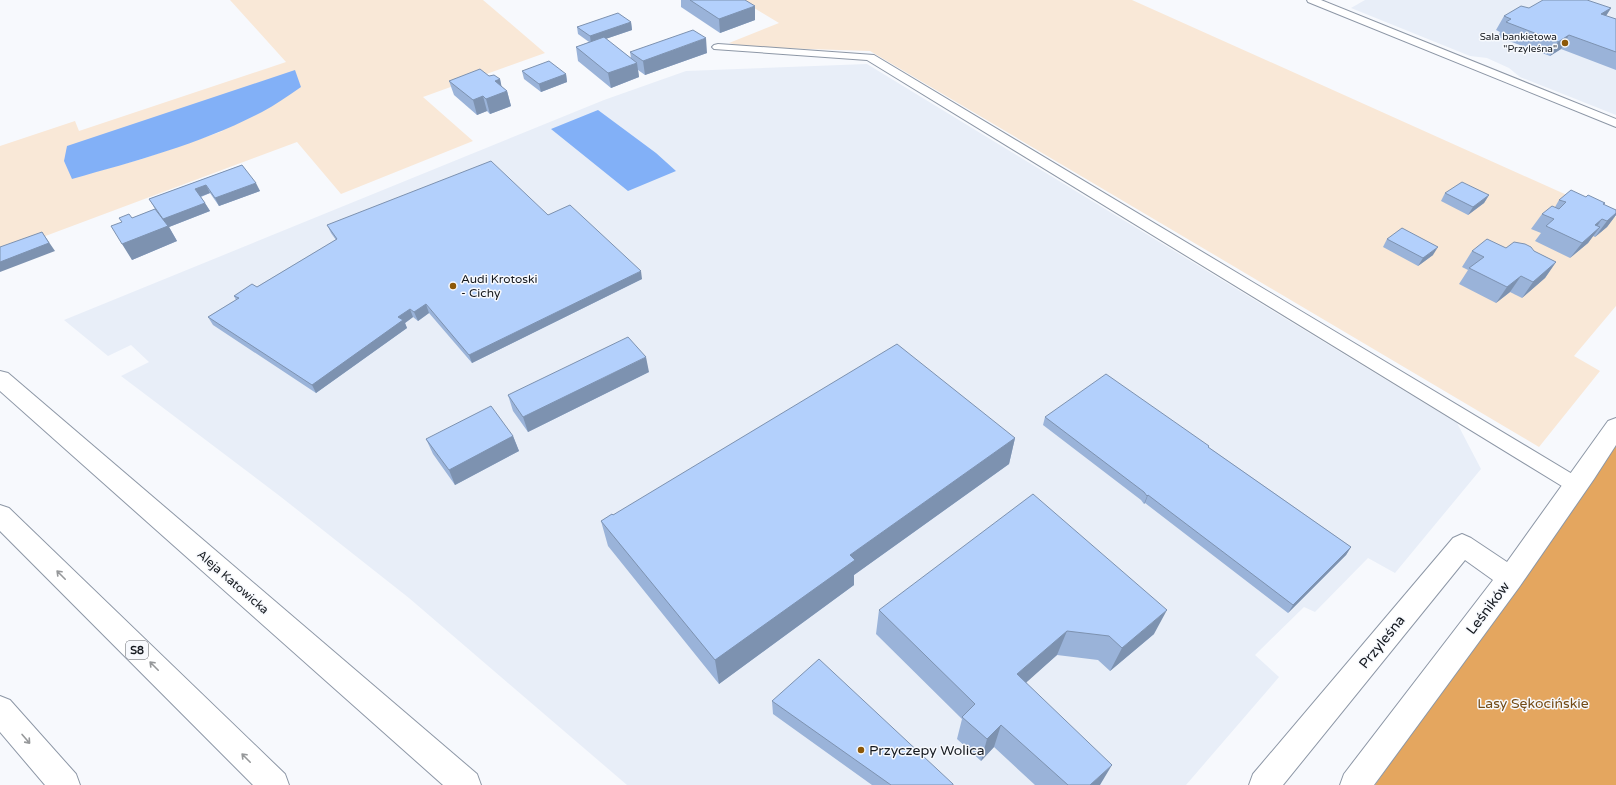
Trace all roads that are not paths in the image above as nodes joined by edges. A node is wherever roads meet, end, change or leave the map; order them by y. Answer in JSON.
{"nodes":[{"id":1,"x":1312,"y":0,"type":"edge"},
{"id":2,"x":718,"y":47,"type":"dead end"},
{"id":3,"x":1616,"y":123,"type":"edge"},
{"id":4,"x":0,"y":379,"type":"edge"},
{"id":5,"x":1616,"y":427,"type":"edge"},
{"id":6,"x":1577,"y":486,"type":"junction"},
{"id":7,"x":0,"y":515,"type":"edge"},
{"id":8,"x":1510,"y":578,"type":"junction"},
{"id":9,"x":0,"y":710,"type":"edge"},
{"id":10,"x":65,"y":785,"type":"edge"},
{"id":11,"x":274,"y":785,"type":"edge"},
{"id":12,"x":466,"y":785,"type":"edge"},
{"id":13,"x":1264,"y":785,"type":"edge"},
{"id":14,"x":1355,"y":785,"type":"edge"}],
"edges":[{"from":1,"to":3,"type":"lane"},
{"from":2,"to":6,"type":"lane"},
{"from":4,"to":12,"type":"main road","name":"Aleja Katowicka"},
{"from":5,"to":6,"type":"main road","name":"Leśników"},
{"from":6,"to":8,"type":"main road","name":"Leśników"},
{"from":11,"to":7,"type":"main road","number":"S8","one_way":true},
{"from":8,"to":13,"type":"main road","name":"Przyleśna"},
{"from":8,"to":14,"type":"main road","name":"Leśników"},
{"from":9,"to":10,"type":"main road","one_way":true}]}
